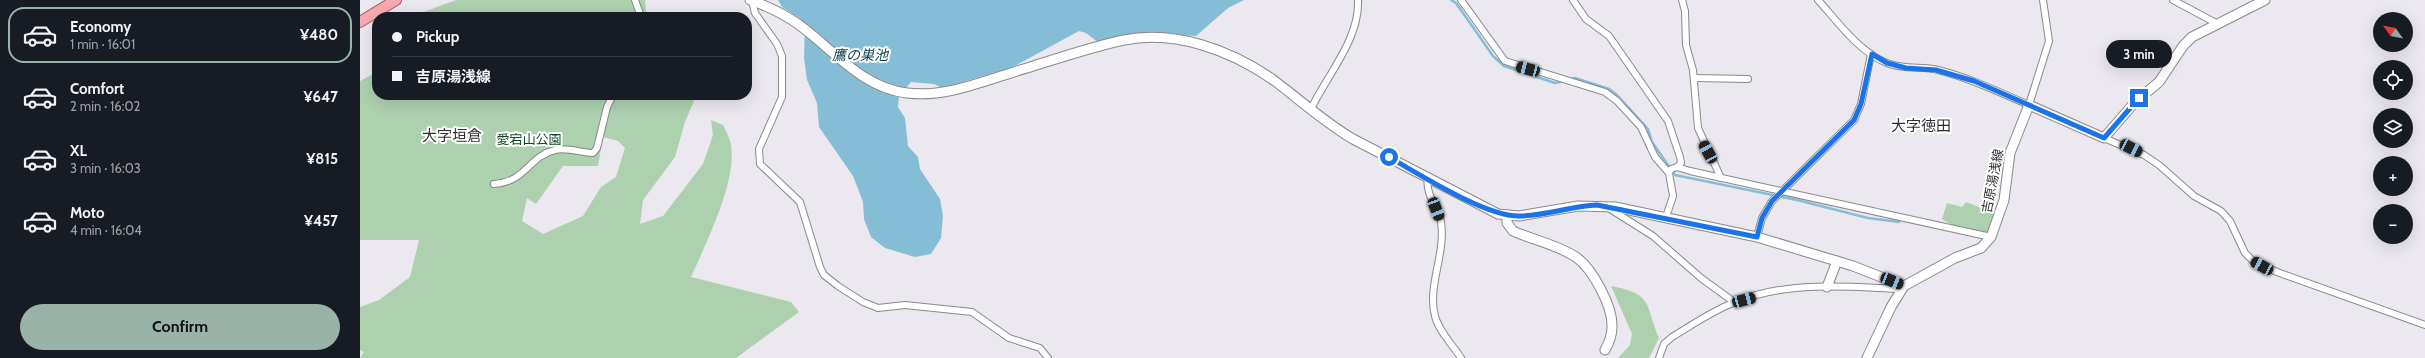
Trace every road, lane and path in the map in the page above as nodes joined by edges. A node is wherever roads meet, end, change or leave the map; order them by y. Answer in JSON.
{"nodes":[{"id":1,"x":396,"y":0,"type":"edge"},
{"id":2,"x":635,"y":0,"type":"edge"},
{"id":3,"x":751,"y":0,"type":"edge"},
{"id":4,"x":1358,"y":0,"type":"edge"},
{"id":5,"x":1461,"y":0,"type":"edge"},
{"id":6,"x":1573,"y":0,"type":"edge"},
{"id":7,"x":1682,"y":0,"type":"edge"},
{"id":8,"x":1818,"y":0,"type":"edge"},
{"id":9,"x":2043,"y":0,"type":"edge"},
{"id":10,"x":2173,"y":0,"type":"edge"},
{"id":11,"x":2265,"y":0,"type":"edge"},
{"id":12,"x":376,"y":12,"type":"edge"},
{"id":13,"x":639,"y":12,"type":"edge"},
{"id":14,"x":372,"y":15,"type":"edge"},
{"id":15,"x":360,"y":22,"type":"edge"},
{"id":16,"x":2216,"y":23,"type":"junction"},
{"id":17,"x":1872,"y":54,"type":"junction"},
{"id":18,"x":1694,"y":78,"type":"junction"},
{"id":19,"x":1748,"y":79,"type":"dead end"},
{"id":20,"x":610,"y":100,"type":"edge"},
{"id":21,"x":2029,"y":105,"type":"junction"},
{"id":22,"x":1311,"y":109,"type":"junction"},
{"id":23,"x":2104,"y":138,"type":"junction"},
{"id":24,"x":1677,"y":167,"type":"junction"},
{"id":25,"x":1669,"y":172,"type":"junction"},
{"id":26,"x":1721,"y":178,"type":"junction"},
{"id":27,"x":1428,"y":179,"type":"junction"},
{"id":28,"x":494,"y":184,"type":"dead end"},
{"id":29,"x":1781,"y":191,"type":"junction"},
{"id":30,"x":1605,"y":206,"type":"junction"},
{"id":31,"x":1507,"y":215,"type":"junction"},
{"id":32,"x":1666,"y":218,"type":"junction"},
{"id":33,"x":1757,"y":237,"type":"junction"},
{"id":34,"x":1991,"y":237,"type":"junction"},
{"id":35,"x":1837,"y":261,"type":"junction"},
{"id":36,"x":1827,"y":286,"type":"junction"},
{"id":37,"x":1903,"y":288,"type":"junction"},
{"id":38,"x":1734,"y":302,"type":"junction"},
{"id":39,"x":2425,"y":325,"type":"edge"},
{"id":40,"x":1605,"y":350,"type":"dead end"},
{"id":41,"x":1048,"y":358,"type":"edge"},
{"id":42,"x":1461,"y":358,"type":"edge"},
{"id":43,"x":1658,"y":358,"type":"edge"},
{"id":44,"x":1867,"y":358,"type":"edge"}],
"edges":[{"from":1,"to":12,"type":"main road"},
{"from":2,"to":13,"type":"street"},
{"from":3,"to":22,"type":"street"},
{"from":3,"to":41,"type":"street"},
{"from":4,"to":22,"type":"street"},
{"from":5,"to":25,"type":"street"},
{"from":6,"to":24,"type":"street"},
{"from":7,"to":18,"type":"street"},
{"from":8,"to":17,"type":"street"},
{"from":9,"to":21,"type":"street"},
{"from":10,"to":16,"type":"street"},
{"from":11,"to":16,"type":"street"},
{"from":14,"to":15,"type":"main road"},
{"from":16,"to":23,"type":"street"},
{"from":17,"to":21,"type":"street"},
{"from":17,"to":29,"type":"street"},
{"from":18,"to":19,"type":"street"},
{"from":18,"to":26,"type":"street"},
{"from":20,"to":28,"type":"street"},
{"from":21,"to":23,"type":"street"},
{"from":21,"to":34,"type":"street","name":"吉原湯浅線"},
{"from":22,"to":27,"type":"street"},
{"from":23,"to":39,"type":"street"},
{"from":24,"to":25,"type":"street"},
{"from":24,"to":26,"type":"street"},
{"from":25,"to":32,"type":"street"},
{"from":26,"to":29,"type":"street"},
{"from":27,"to":31,"type":"street"},
{"from":27,"to":42,"type":"street"},
{"from":29,"to":33,"type":"street"},
{"from":29,"to":34,"type":"street"},
{"from":30,"to":31,"type":"street"},
{"from":30,"to":32,"type":"street"},
{"from":30,"to":38,"type":"street"},
{"from":31,"to":40,"type":"street"},
{"from":32,"to":33,"type":"street"},
{"from":33,"to":35,"type":"street"},
{"from":34,"to":37,"type":"street","name":"吉原湯浅線"},
{"from":35,"to":36,"type":"street"},
{"from":35,"to":37,"type":"street"},
{"from":36,"to":37,"type":"street"},
{"from":36,"to":38,"type":"street"},
{"from":37,"to":44,"type":"street","name":"吉原湯浅線"},
{"from":38,"to":43,"type":"street"}]}
